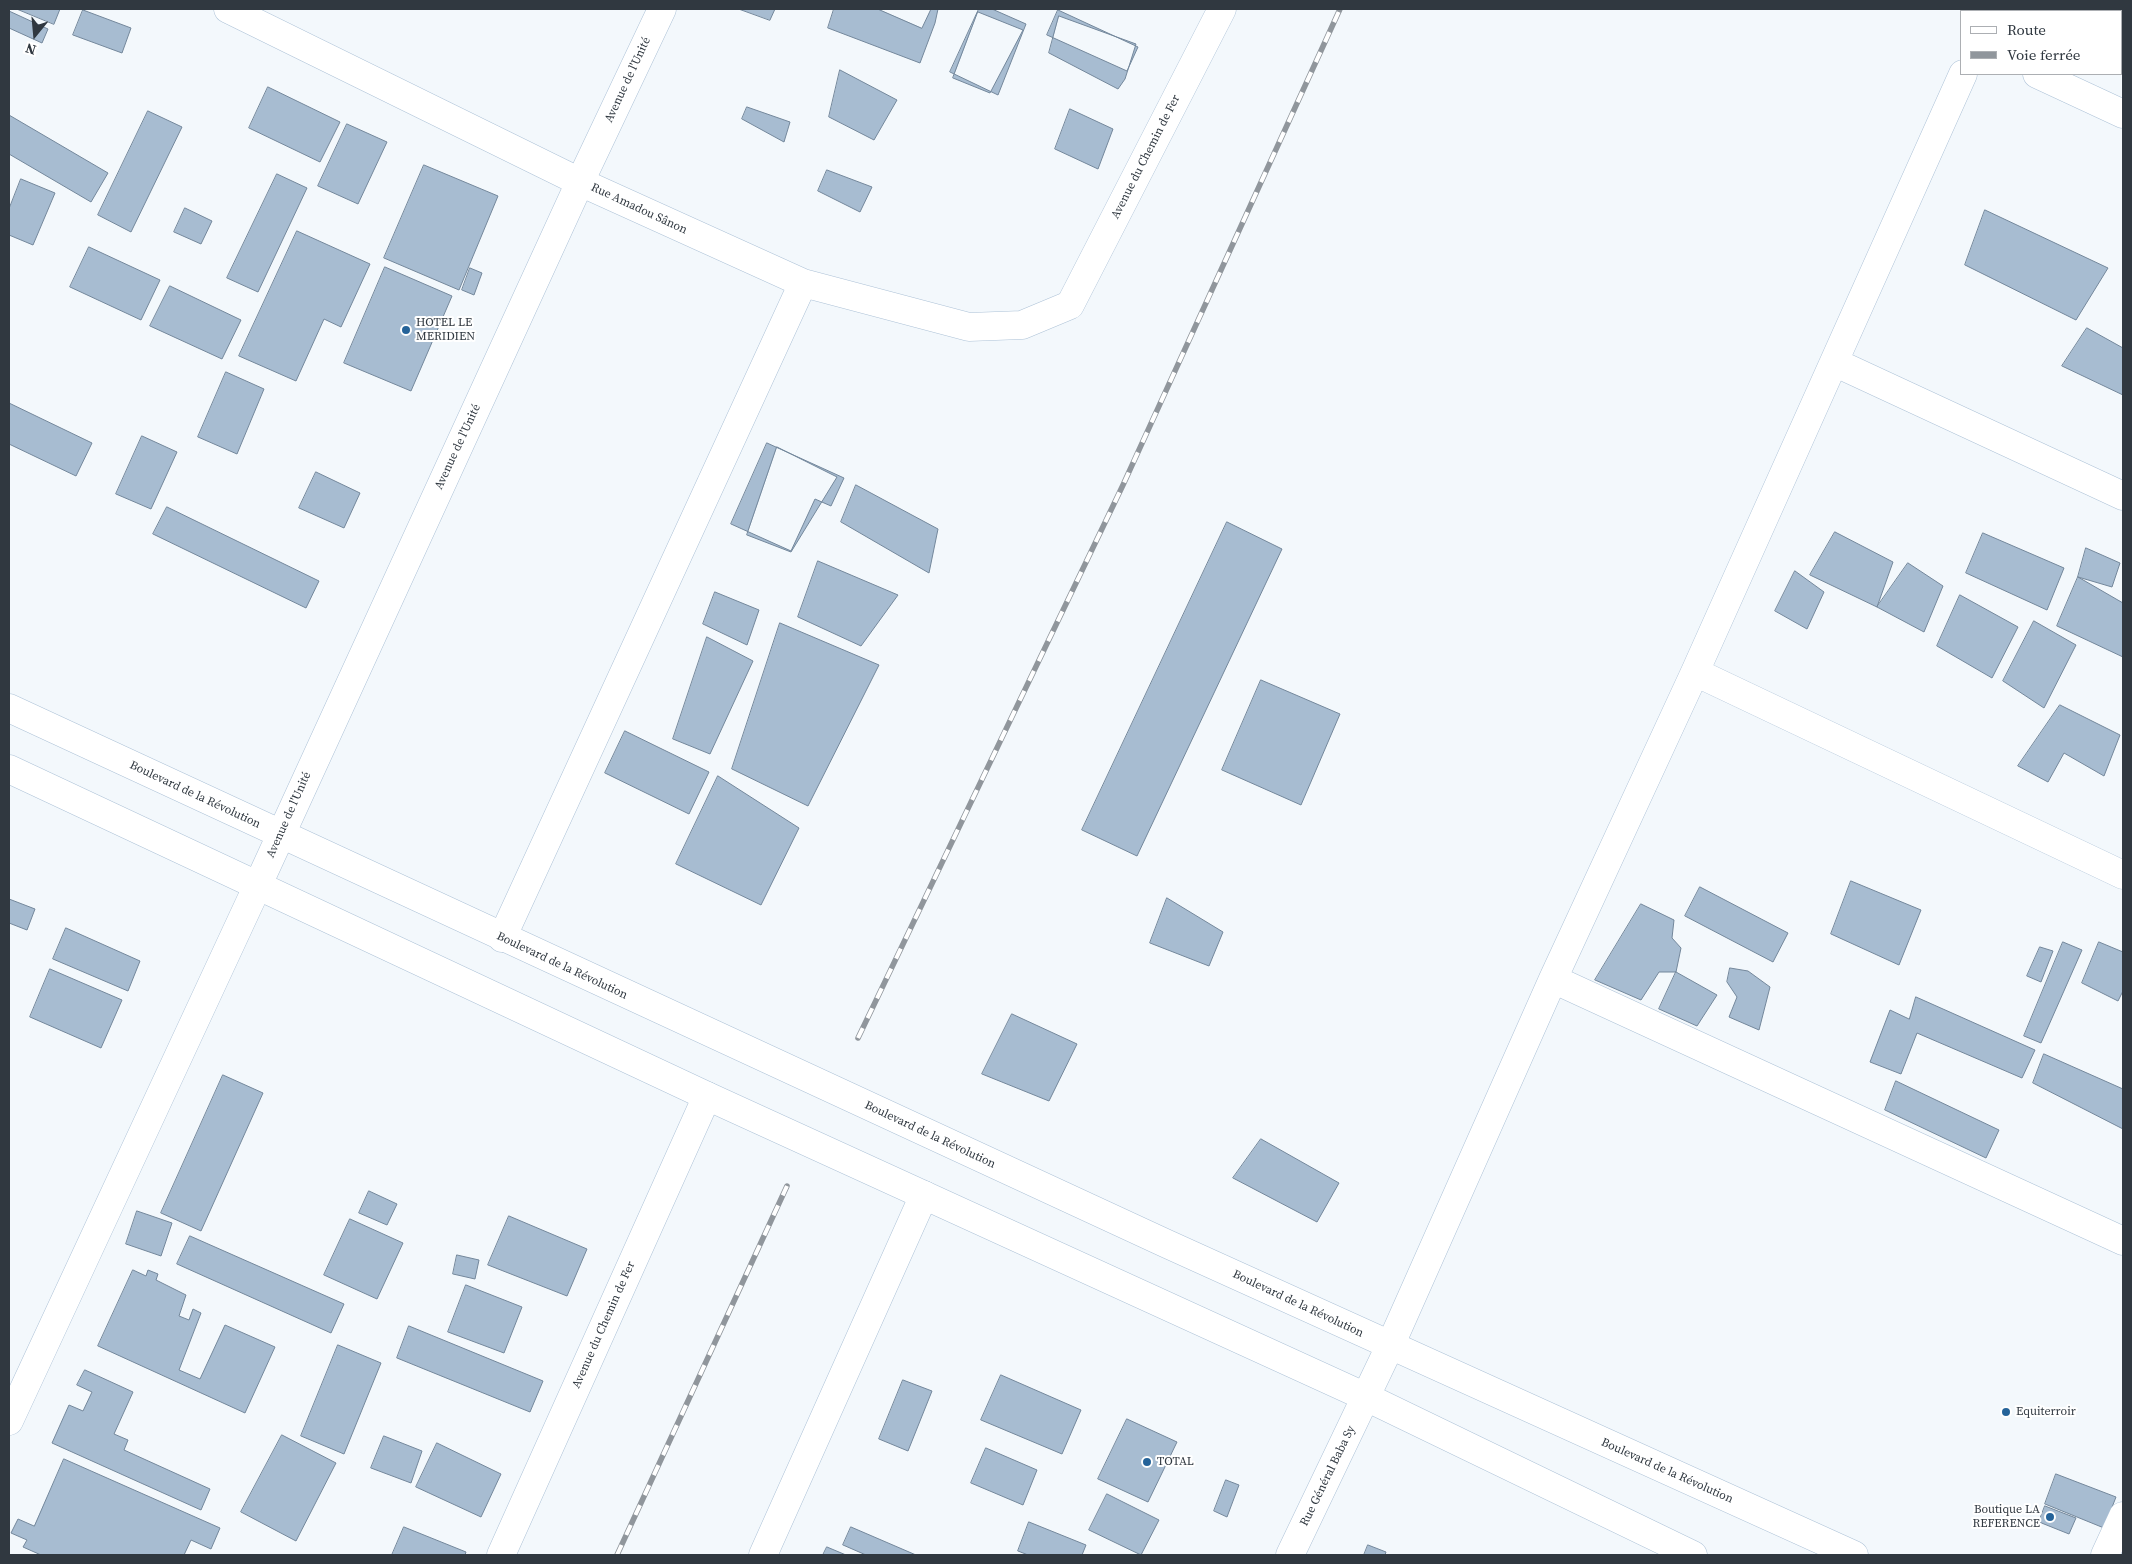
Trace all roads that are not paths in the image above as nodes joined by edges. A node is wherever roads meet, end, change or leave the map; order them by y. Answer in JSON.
{"nodes":[{"id":1,"x":228,"y":9,"type":"edge"},
{"id":2,"x":662,"y":9,"type":"edge"},
{"id":3,"x":1222,"y":9,"type":"edge"},
{"id":4,"x":1963,"y":75,"type":"edge"},
{"id":5,"x":2039,"y":75,"type":"edge"},
{"id":6,"x":2123,"y":114,"type":"edge"},
{"id":7,"x":580,"y":182,"type":"junction"},
{"id":8,"x":803,"y":284,"type":"junction"},
{"id":9,"x":1070,"y":305,"type":"joint"},
{"id":10,"x":1834,"y":362,"type":"junction"},
{"id":11,"x":2123,"y":496,"type":"edge"},
{"id":12,"x":1695,"y":672,"type":"junction"},
{"id":13,"x":9,"y":708,"type":"edge"},
{"id":14,"x":9,"y":769,"type":"edge"},
{"id":15,"x":280,"y":834,"type":"junction"},
{"id":16,"x":2123,"y":875,"type":"edge"},
{"id":17,"x":257,"y":887,"type":"junction"},
{"id":18,"x":502,"y":938,"type":"junction"},
{"id":19,"x":1553,"y":979,"type":"junction"},
{"id":20,"x":707,"y":1096,"type":"junction"},
{"id":21,"x":924,"y":1196,"type":"junction"},
{"id":22,"x":2123,"y":1241,"type":"edge"},
{"id":23,"x":1390,"y":1346,"type":"junction"},
{"id":24,"x":1366,"y":1398,"type":"junction"},
{"id":25,"x":9,"y":1421,"type":"edge"},
{"id":26,"x":2123,"y":1516,"type":"edge"},
{"id":27,"x":501,"y":1555,"type":"edge"},
{"id":28,"x":763,"y":1555,"type":"edge"},
{"id":29,"x":1290,"y":1555,"type":"edge"},
{"id":30,"x":1693,"y":1555,"type":"edge"},
{"id":31,"x":1854,"y":1555,"type":"edge"},
{"id":32,"x":2105,"y":1555,"type":"edge"}],
"edges":[{"from":1,"to":7,"type":"street","name":"Rue Amadou Sânon"},
{"from":2,"to":7,"type":"street","name":"Avenue de l'Unité"},
{"from":3,"to":9,"type":"street","name":"Avenue du Chemin de Fer"},
{"from":4,"to":10,"type":"street","name":"Rue Général Baba Sy"},
{"from":5,"to":6,"type":"street"},
{"from":7,"to":8,"type":"street","name":"Rue Amadou Sânon"},
{"from":7,"to":15,"type":"street","name":"Avenue de l'Unité"},
{"from":8,"to":9,"type":"street","name":"Rue Amadou Sânon"},
{"from":8,"to":18,"type":"street"},
{"from":10,"to":11,"type":"street"},
{"from":10,"to":12,"type":"street","name":"Rue Général Baba Sy"},
{"from":12,"to":16,"type":"street"},
{"from":12,"to":19,"type":"street","name":"Rue Général Baba Sy"},
{"from":13,"to":15,"type":"street","name":"Boulevard de la Révolution"},
{"from":14,"to":17,"type":"street"},
{"from":15,"to":17,"type":"street","name":"Avenue de l'Unité"},
{"from":15,"to":18,"type":"street","name":"Boulevard de la Révolution"},
{"from":17,"to":20,"type":"street"},
{"from":17,"to":25,"type":"street","name":"Avenue de l'Unité"},
{"from":18,"to":23,"type":"street","name":"Boulevard de la Révolution"},
{"from":19,"to":22,"type":"street"},
{"from":19,"to":23,"type":"street","name":"Rue Général Baba Sy"},
{"from":20,"to":21,"type":"street"},
{"from":20,"to":27,"type":"street","name":"Avenue du Chemin de Fer"},
{"from":21,"to":24,"type":"street"},
{"from":21,"to":28,"type":"street"},
{"from":23,"to":24,"type":"street","name":"Rue Général Baba Sy"},
{"from":23,"to":31,"type":"street","name":"Boulevard de la Révolution"},
{"from":24,"to":29,"type":"street","name":"Rue Général Baba Sy"},
{"from":24,"to":30,"type":"street"},
{"from":26,"to":32,"type":"street"}]}
